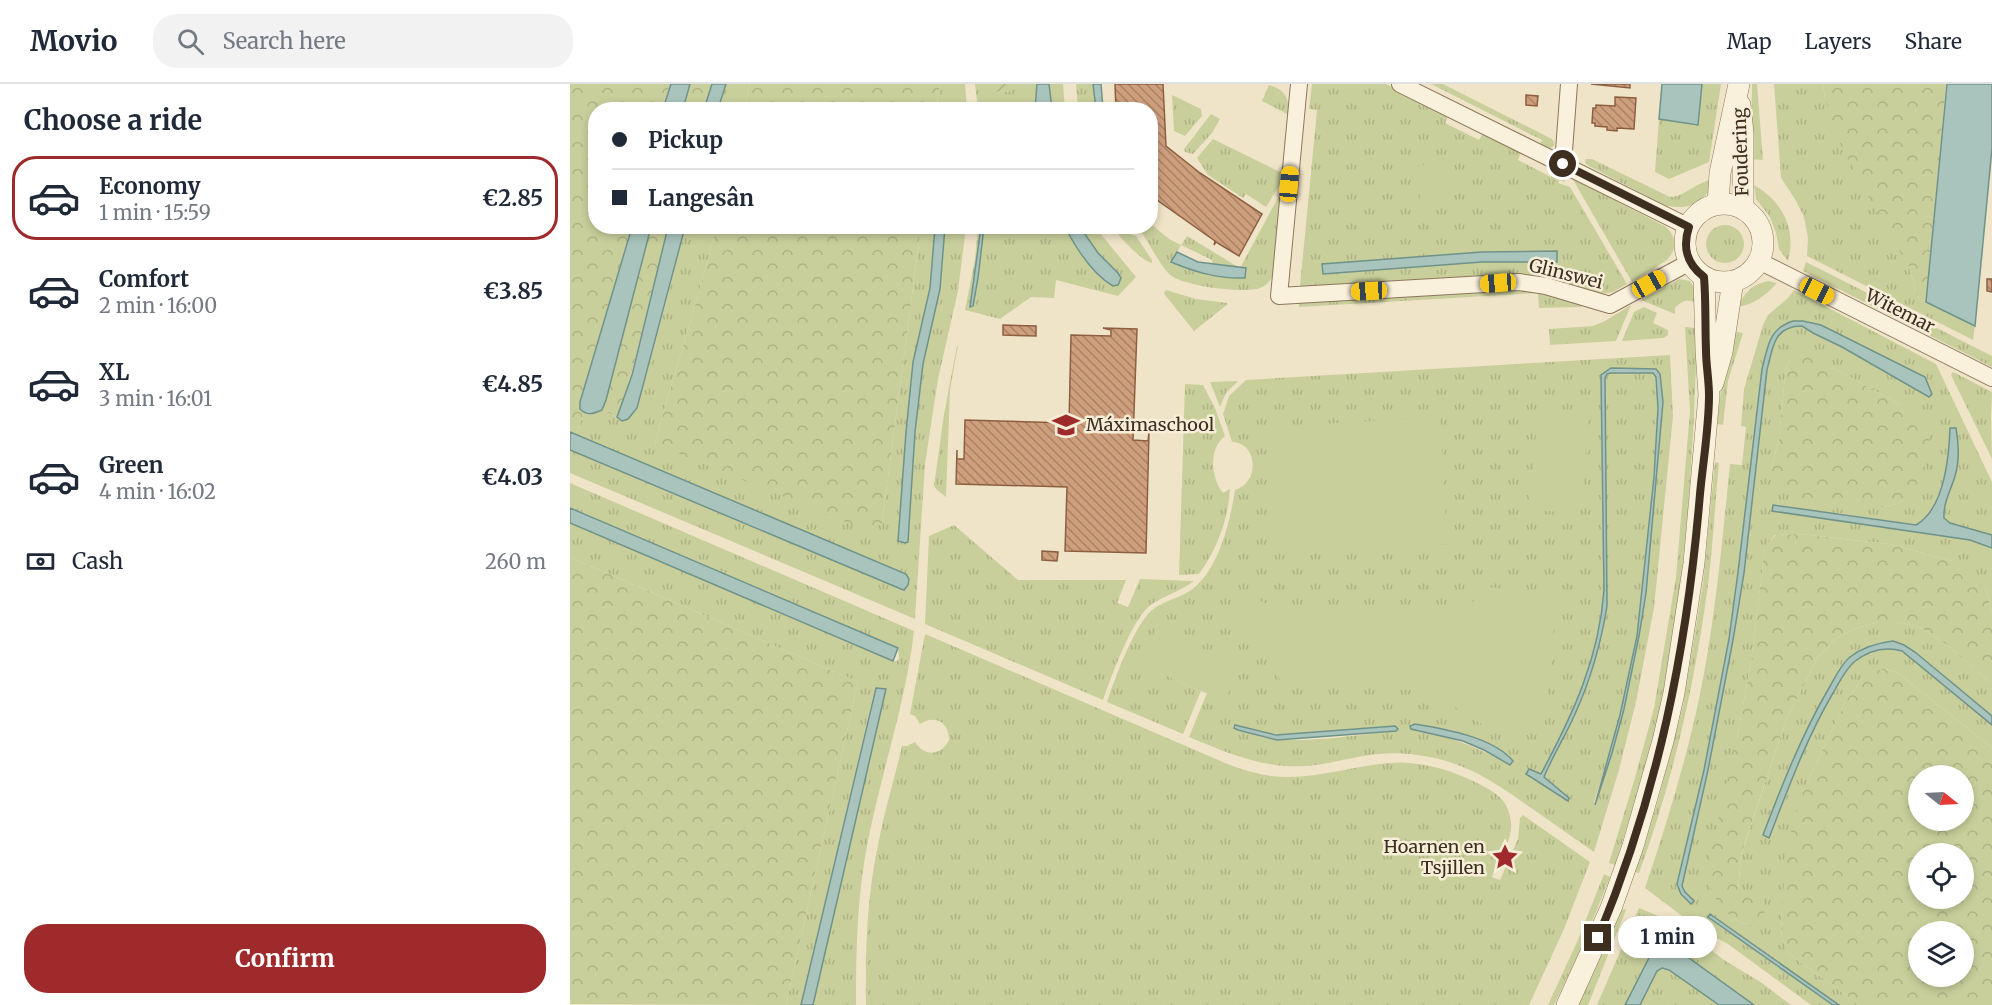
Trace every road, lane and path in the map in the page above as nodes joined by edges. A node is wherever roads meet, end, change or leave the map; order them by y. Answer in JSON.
{"nodes":[{"id":1,"x":1299,"y":84,"type":"edge"},
{"id":2,"x":1400,"y":84,"type":"edge"},
{"id":3,"x":1569,"y":84,"type":"edge"},
{"id":4,"x":1739,"y":89,"type":"edge"},
{"id":5,"x":1563,"y":164,"type":"junction"},
{"id":6,"x":1718,"y":204,"type":"junction"},
{"id":7,"x":1743,"y":208,"type":"junction"},
{"id":8,"x":1689,"y":227,"type":"junction"},
{"id":9,"x":1759,"y":261,"type":"junction"},
{"id":10,"x":1690,"y":262,"type":"junction"},
{"id":11,"x":1704,"y":277,"type":"junction"},
{"id":12,"x":1733,"y":281,"type":"junction"},
{"id":13,"x":1992,"y":378,"type":"edge"},
{"id":14,"x":1709,"y":395,"type":"junction"},
{"id":15,"x":1567,"y":1005,"type":"edge"}],
"edges":[{"from":1,"to":10,"type":"street","name":"Glinswei"},
{"from":2,"to":5,"type":"street"},
{"from":3,"to":5,"type":"street"},
{"from":4,"to":6,"type":"street","name":"Foudering"},
{"from":4,"to":7,"type":"street","name":"Foudering"},
{"from":5,"to":8,"type":"street"},
{"from":6,"to":7,"type":"street"},
{"from":6,"to":8,"type":"street"},
{"from":7,"to":9,"type":"street"},
{"from":8,"to":10,"type":"street"},
{"from":9,"to":12,"type":"street"},
{"from":9,"to":13,"type":"street","name":"Witemar"},
{"from":10,"to":11,"type":"street"},
{"from":11,"to":12,"type":"street"},
{"from":11,"to":14,"type":"street"},
{"from":12,"to":14,"type":"street"},
{"from":14,"to":15,"type":"street"}]}
